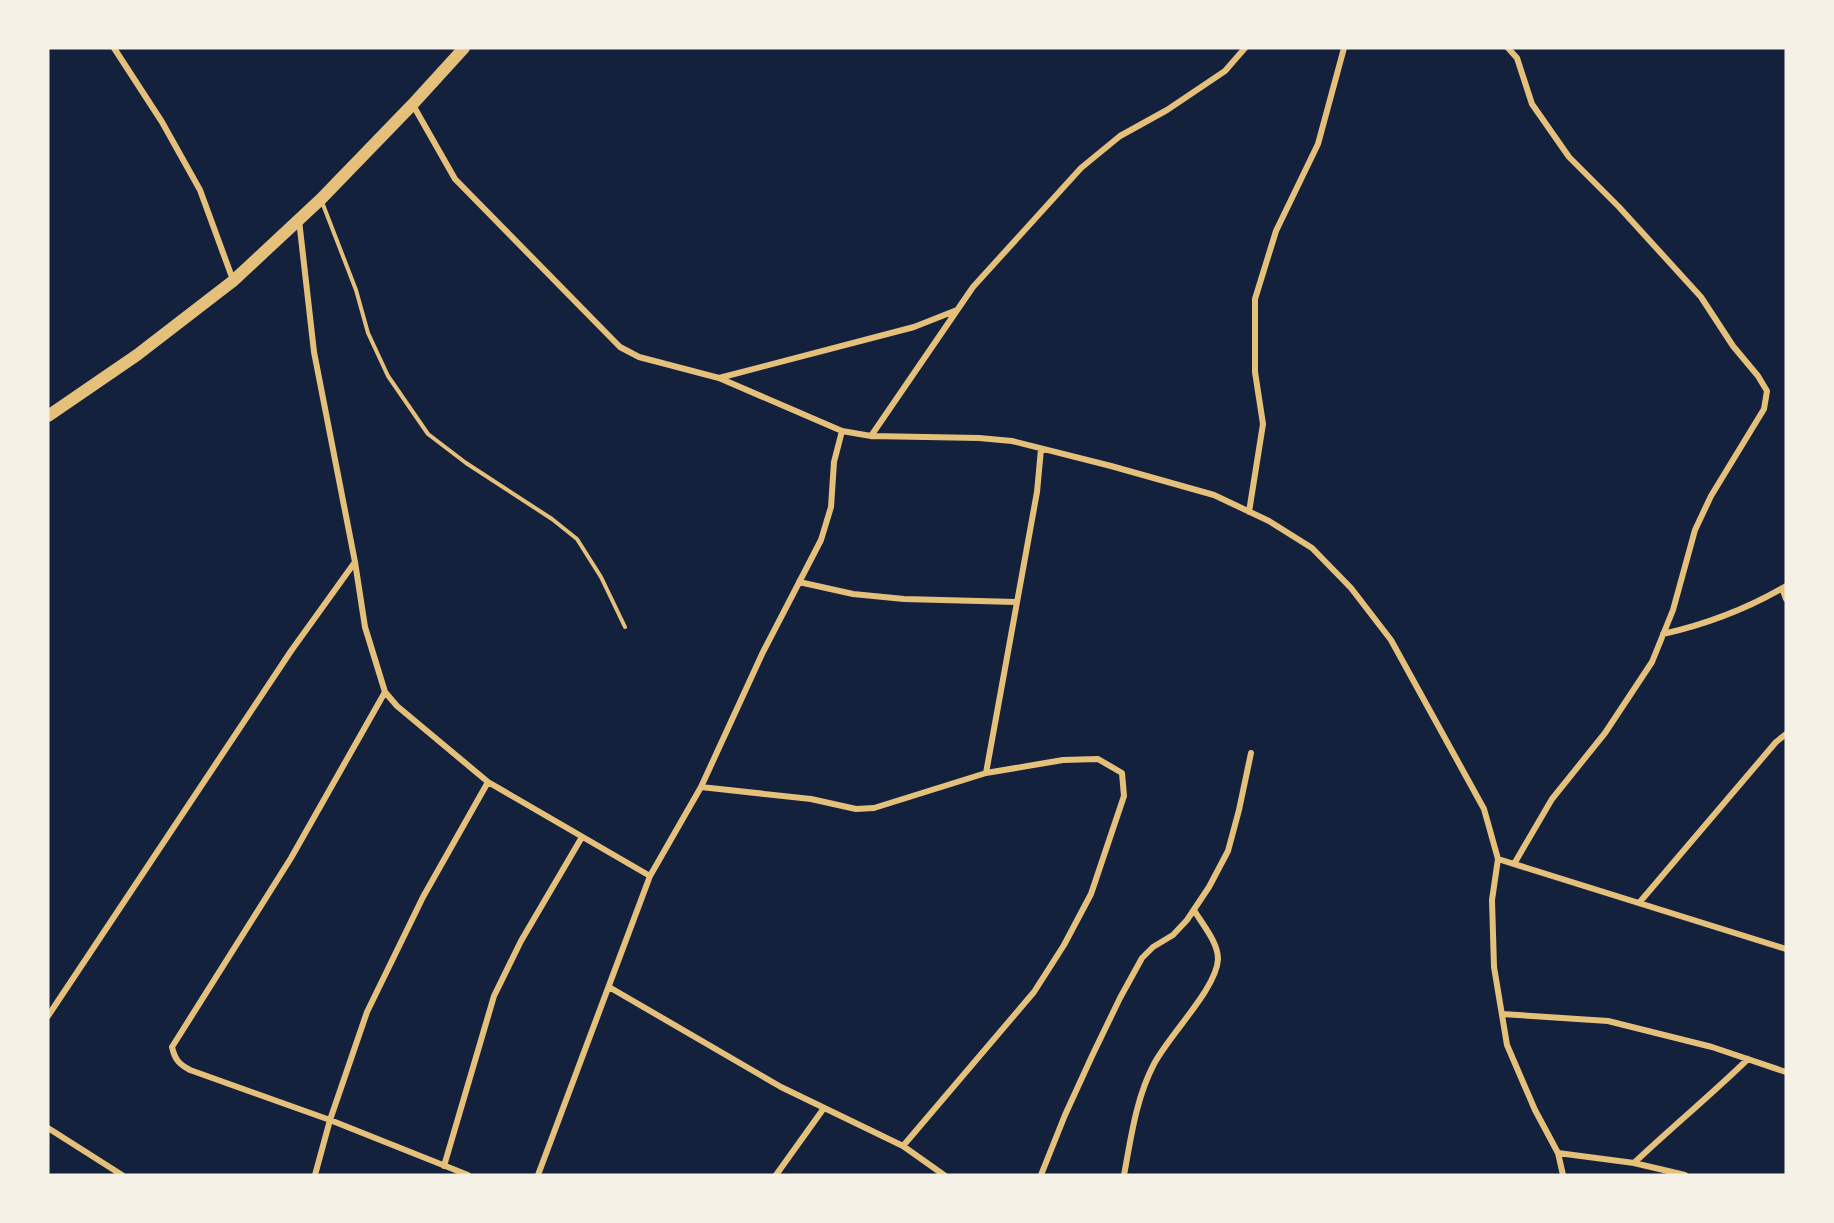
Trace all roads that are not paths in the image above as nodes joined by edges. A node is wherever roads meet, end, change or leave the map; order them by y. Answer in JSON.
{"nodes":[{"id":1,"x":114,"y":48,"type":"edge"},
{"id":2,"x":464,"y":48,"type":"edge"},
{"id":3,"x":1245,"y":48,"type":"edge"},
{"id":4,"x":1344,"y":48,"type":"edge"},
{"id":5,"x":1508,"y":48,"type":"edge"},
{"id":6,"x":412,"y":105,"type":"junction"},
{"id":7,"x":321,"y":199,"type":"junction"},
{"id":8,"x":299,"y":220,"type":"junction"},
{"id":9,"x":233,"y":281,"type":"junction"},
{"id":10,"x":957,"y":310,"type":"junction"},
{"id":11,"x":719,"y":378,"type":"junction"},
{"id":12,"x":48,"y":416,"type":"edge"},
{"id":13,"x":842,"y":431,"type":"junction"},
{"id":14,"x":871,"y":436,"type":"junction"},
{"id":15,"x":1041,"y":449,"type":"junction"},
{"id":16,"x":1249,"y":512,"type":"junction"},
{"id":17,"x":355,"y":562,"type":"junction"},
{"id":18,"x":799,"y":582,"type":"junction"},
{"id":19,"x":1784,"y":587,"type":"edge"},
{"id":20,"x":1786,"y":599,"type":"edge"},
{"id":21,"x":1016,"y":602,"type":"junction"},
{"id":22,"x":625,"y":627,"type":"dead end"},
{"id":23,"x":1663,"y":634,"type":"junction"},
{"id":24,"x":385,"y":692,"type":"junction"},
{"id":25,"x":1786,"y":734,"type":"edge"},
{"id":26,"x":1251,"y":753,"type":"dead end"},
{"id":27,"x":986,"y":773,"type":"junction"},
{"id":28,"x":488,"y":782,"type":"junction"},
{"id":29,"x":701,"y":787,"type":"junction"},
{"id":30,"x":582,"y":837,"type":"junction"},
{"id":31,"x":1498,"y":859,"type":"junction"},
{"id":32,"x":1514,"y":864,"type":"junction"},
{"id":33,"x":650,"y":876,"type":"junction"},
{"id":34,"x":1639,"y":903,"type":"junction"},
{"id":35,"x":1194,"y":910,"type":"junction"},
{"id":36,"x":1786,"y":949,"type":"edge"},
{"id":37,"x":609,"y":987,"type":"junction"},
{"id":38,"x":1502,"y":1014,"type":"junction"},
{"id":39,"x":48,"y":1016,"type":"edge"},
{"id":40,"x":1748,"y":1059,"type":"junction"},
{"id":41,"x":1786,"y":1072,"type":"edge"},
{"id":42,"x":824,"y":1108,"type":"junction"},
{"id":43,"x":330,"y":1120,"type":"junction"},
{"id":44,"x":48,"y":1128,"type":"edge"},
{"id":45,"x":903,"y":1146,"type":"junction"},
{"id":46,"x":1558,"y":1152,"type":"junction"},
{"id":47,"x":1634,"y":1162,"type":"junction"},
{"id":48,"x":444,"y":1166,"type":"junction"},
{"id":49,"x":932,"y":1167,"type":"junction"},
{"id":50,"x":122,"y":1175,"type":"edge"},
{"id":51,"x":315,"y":1175,"type":"edge"},
{"id":52,"x":468,"y":1175,"type":"edge"},
{"id":53,"x":538,"y":1175,"type":"edge"},
{"id":54,"x":776,"y":1175,"type":"edge"},
{"id":55,"x":928,"y":1175,"type":"edge"},
{"id":56,"x":944,"y":1175,"type":"edge"},
{"id":57,"x":1041,"y":1175,"type":"edge"},
{"id":58,"x":1124,"y":1175,"type":"edge"},
{"id":59,"x":1563,"y":1175,"type":"edge"},
{"id":60,"x":1685,"y":1175,"type":"edge"}],
"edges":[{"from":1,"to":9,"type":"street"},
{"from":2,"to":6,"type":"main road"},
{"from":3,"to":10,"type":"street"},
{"from":4,"to":16,"type":"street"},
{"from":5,"to":23,"type":"street"},
{"from":6,"to":7,"type":"main road"},
{"from":6,"to":11,"type":"street"},
{"from":7,"to":8,"type":"main road"},
{"from":7,"to":22,"type":"lane"},
{"from":8,"to":9,"type":"main road"},
{"from":8,"to":17,"type":"street"},
{"from":9,"to":12,"type":"main road"},
{"from":10,"to":11,"type":"street"},
{"from":10,"to":14,"type":"street"},
{"from":11,"to":13,"type":"street"},
{"from":13,"to":14,"type":"street"},
{"from":13,"to":18,"type":"street"},
{"from":14,"to":15,"type":"street"},
{"from":15,"to":16,"type":"street"},
{"from":15,"to":21,"type":"street"},
{"from":16,"to":31,"type":"street"},
{"from":17,"to":24,"type":"street"},
{"from":17,"to":39,"type":"street"},
{"from":18,"to":21,"type":"street"},
{"from":18,"to":29,"type":"street"},
{"from":19,"to":20,"type":"street"},
{"from":19,"to":23,"type":"street"},
{"from":21,"to":27,"type":"street"},
{"from":23,"to":32,"type":"street"},
{"from":24,"to":28,"type":"street"},
{"from":24,"to":43,"type":"street"},
{"from":25,"to":34,"type":"street"},
{"from":26,"to":35,"type":"street"},
{"from":27,"to":29,"type":"street"},
{"from":27,"to":45,"type":"street"},
{"from":28,"to":30,"type":"street"},
{"from":28,"to":43,"type":"street"},
{"from":29,"to":33,"type":"street"},
{"from":30,"to":33,"type":"street"},
{"from":30,"to":48,"type":"street"},
{"from":31,"to":32,"type":"street"},
{"from":31,"to":38,"type":"street"},
{"from":32,"to":34,"type":"street"},
{"from":33,"to":37,"type":"street"},
{"from":34,"to":36,"type":"street"},
{"from":35,"to":57,"type":"street"},
{"from":35,"to":58,"type":"street"},
{"from":37,"to":42,"type":"street"},
{"from":37,"to":53,"type":"street"},
{"from":38,"to":40,"type":"street"},
{"from":38,"to":46,"type":"street"},
{"from":40,"to":41,"type":"street"},
{"from":40,"to":47,"type":"street"},
{"from":42,"to":45,"type":"street"},
{"from":42,"to":54,"type":"street"},
{"from":43,"to":48,"type":"street"},
{"from":43,"to":51,"type":"street"},
{"from":44,"to":50,"type":"street"},
{"from":45,"to":49,"type":"street"},
{"from":46,"to":47,"type":"street"},
{"from":46,"to":59,"type":"street"},
{"from":47,"to":60,"type":"street"},
{"from":48,"to":52,"type":"street"},
{"from":49,"to":55,"type":"street"},
{"from":49,"to":56,"type":"street"}]}
